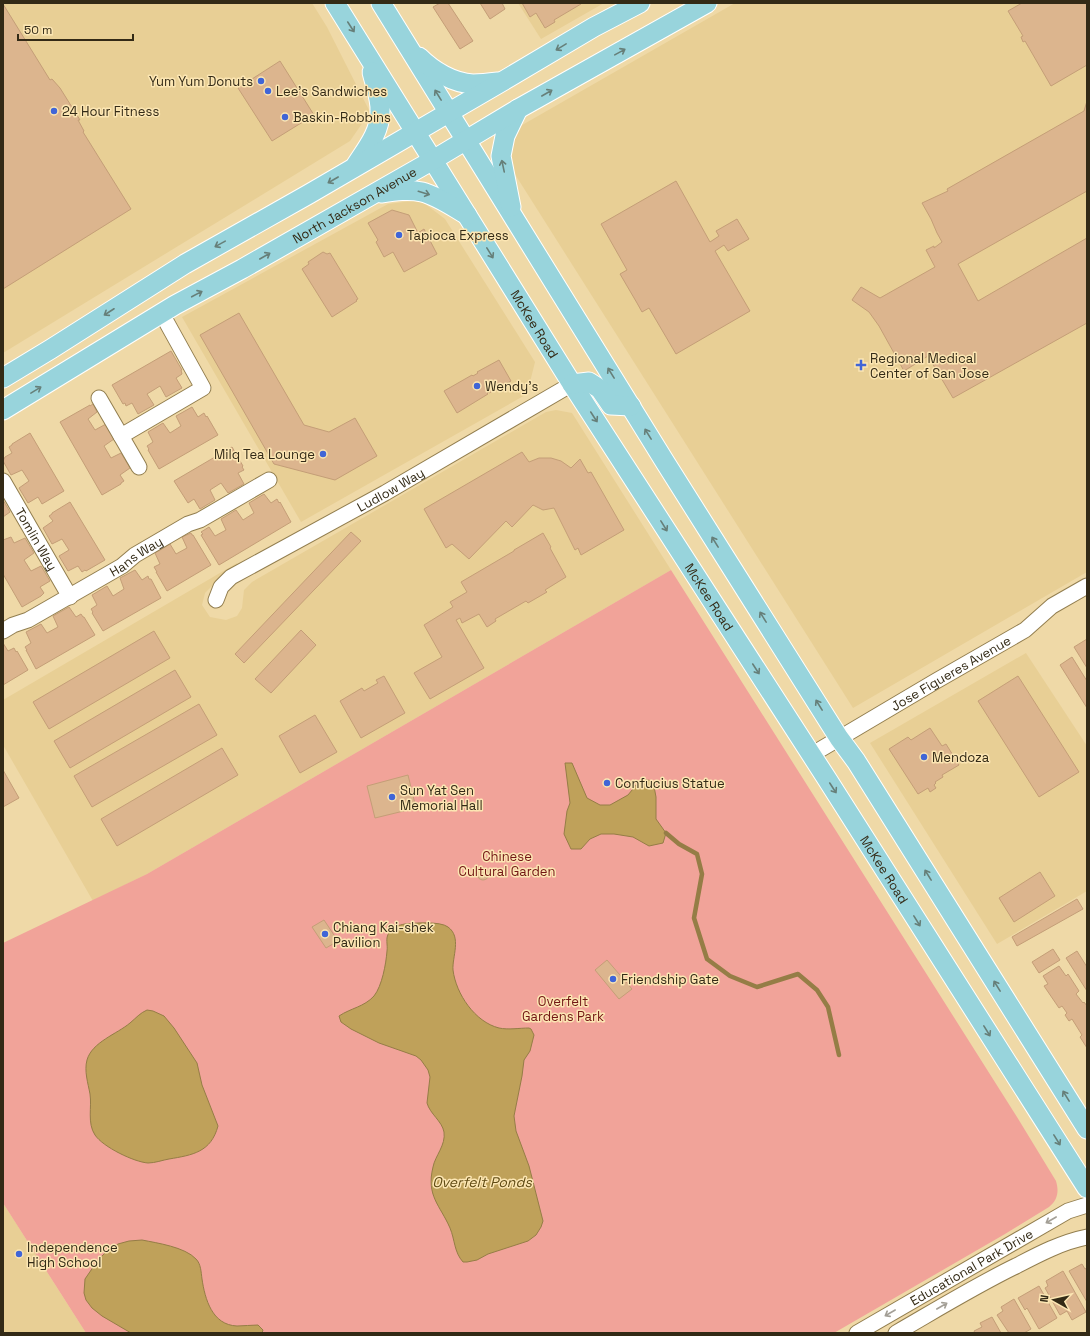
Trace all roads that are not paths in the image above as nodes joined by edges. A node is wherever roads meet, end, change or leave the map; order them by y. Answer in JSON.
{"nodes":[{"id":1,"x":335,"y":3,"type":"edge"},
{"id":2,"x":381,"y":3,"type":"edge"},
{"id":3,"x":640,"y":3,"type":"edge"},
{"id":4,"x":707,"y":3,"type":"edge"},
{"id":5,"x":403,"y":39,"type":"junction"},
{"id":6,"x":366,"y":52,"type":"junction"},
{"id":7,"x":504,"y":81,"type":"junction"},
{"id":8,"x":518,"y":109,"type":"junction"},
{"id":9,"x":448,"y":113,"type":"junction"},
{"id":10,"x":415,"y":132,"type":"junction"},
{"id":11,"x":465,"y":140,"type":"junction"},
{"id":12,"x":433,"y":160,"type":"junction"},
{"id":13,"x":354,"y":168,"type":"junction"},
{"id":14,"x":372,"y":194,"type":"junction"},
{"id":15,"x":468,"y":216,"type":"junction"},
{"id":16,"x":514,"y":218,"type":"junction"},
{"id":17,"x":162,"y":314,"type":"junction"},
{"id":18,"x":5,"y":376,"type":"edge"},
{"id":19,"x":572,"y":384,"type":"junction"},
{"id":20,"x":99,"y":398,"type":"dead end"},
{"id":21,"x":631,"y":406,"type":"junction"},
{"id":22,"x":3,"y":410,"type":"edge"},
{"id":23,"x":121,"y":436,"type":"junction"},
{"id":24,"x":139,"y":467,"type":"dead end"},
{"id":25,"x":3,"y":480,"type":"edge"},
{"id":26,"x":269,"y":480,"type":"dead end"},
{"id":27,"x":1087,"y":586,"type":"edge"},
{"id":28,"x":70,"y":597,"type":"junction"},
{"id":29,"x":216,"y":600,"type":"dead end"},
{"id":30,"x":3,"y":631,"type":"edge"},
{"id":31,"x":839,"y":738,"type":"junction"},
{"id":32,"x":811,"y":755,"type":"junction"},
{"id":33,"x":1087,"y":1129,"type":"edge"},
{"id":34,"x":1087,"y":1188,"type":"edge"},
{"id":35,"x":1087,"y":1205,"type":"edge"},
{"id":36,"x":1087,"y":1237,"type":"edge"},
{"id":37,"x":856,"y":1333,"type":"edge"},
{"id":38,"x":896,"y":1333,"type":"edge"}],
"edges":[{"from":1,"to":6,"type":"main road","name":"McKee Road","one_way":true},
{"from":2,"to":5,"type":"main road"},
{"from":3,"to":7,"type":"main road","one_way":true},
{"from":8,"to":4,"type":"main road","name":"North Jackson Avenue","one_way":true},
{"from":5,"to":7,"type":"main road"},
{"from":9,"to":5,"type":"main road","one_way":true},
{"from":6,"to":10,"type":"main road","name":"McKee Road"},
{"from":6,"to":13,"type":"main road"},
{"from":7,"to":9,"type":"main road"},
{"from":8,"to":11,"type":"main road","name":"North Jackson Avenue"},
{"from":16,"to":8,"type":"main road","one_way":true},
{"from":9,"to":10,"type":"main road"},
{"from":9,"to":11,"type":"main road"},
{"from":10,"to":12,"type":"main road","name":"McKee Road"},
{"from":10,"to":13,"type":"main road"},
{"from":11,"to":12,"type":"main road","name":"North Jackson Avenue"},
{"from":11,"to":16,"type":"main road"},
{"from":12,"to":14,"type":"main road","name":"North Jackson Avenue"},
{"from":12,"to":15,"type":"main road","name":"McKee Road"},
{"from":13,"to":18,"type":"main road","one_way":true},
{"from":14,"to":15,"type":"main road","one_way":true},
{"from":17,"to":14,"type":"main road","name":"North Jackson Avenue","one_way":true},
{"from":15,"to":19,"type":"main road","name":"McKee Road","one_way":true},
{"from":21,"to":16,"type":"main road","one_way":true},
{"from":22,"to":17,"type":"main road","name":"North Jackson Avenue","one_way":true},
{"from":17,"to":23,"type":"street"},
{"from":19,"to":21,"type":"main road"},
{"from":19,"to":29,"type":"street","name":"Ludlow Way"},
{"from":19,"to":32,"type":"main road","name":"McKee Road","one_way":true},
{"from":20,"to":23,"type":"street"},
{"from":31,"to":21,"type":"main road","one_way":true},
{"from":23,"to":24,"type":"street"},
{"from":25,"to":28,"type":"street","name":"Tomlin Way"},
{"from":26,"to":28,"type":"street","name":"Hans Way"},
{"from":27,"to":31,"type":"street","name":"Jose Figueres Avenue"},
{"from":28,"to":30,"type":"street","name":"Hans Way"},
{"from":31,"to":32,"type":"street","name":"Jose Figueres Avenue"},
{"from":33,"to":31,"type":"main road","one_way":true},
{"from":32,"to":34,"type":"main road","name":"McKee Road","one_way":true},
{"from":35,"to":37,"type":"street","name":"Educational Park Drive","one_way":true},
{"from":38,"to":36,"type":"street","name":"Educational Park Drive","one_way":true}]}
